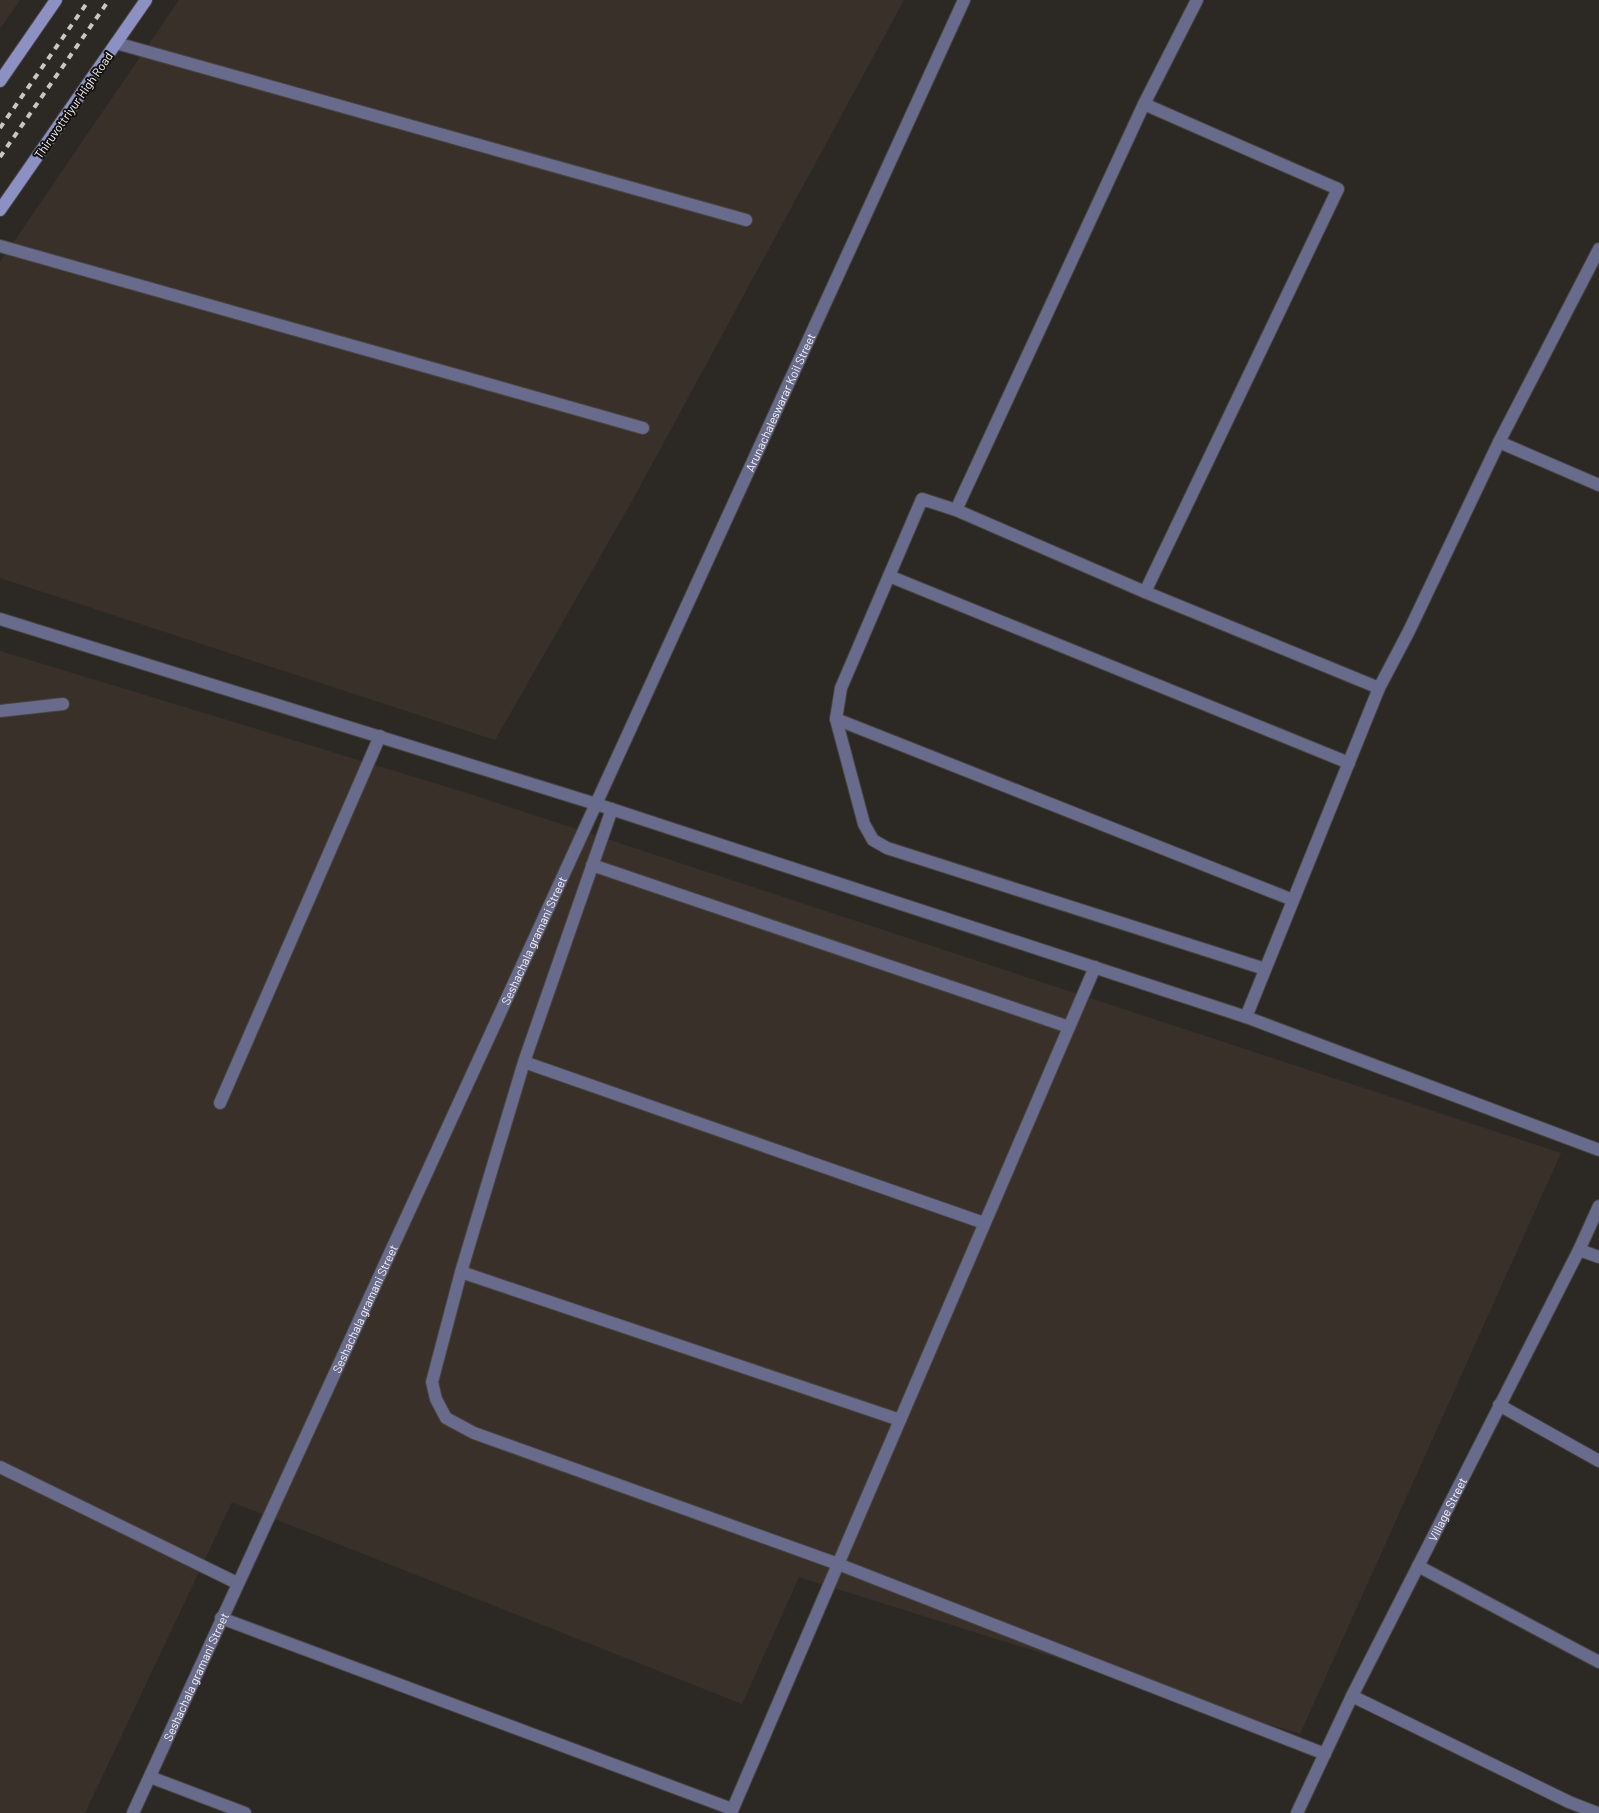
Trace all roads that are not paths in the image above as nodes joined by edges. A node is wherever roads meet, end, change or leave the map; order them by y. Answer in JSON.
{"nodes":[{"id":1,"x":56,"y":0,"type":"edge"},
{"id":2,"x":146,"y":0,"type":"edge"},
{"id":3,"x":964,"y":0,"type":"edge"},
{"id":4,"x":1197,"y":0,"type":"edge"},
{"id":5,"x":116,"y":43,"type":"junction"},
{"id":6,"x":0,"y":81,"type":"edge"},
{"id":7,"x":1144,"y":104,"type":"junction"},
{"id":8,"x":0,"y":210,"type":"edge"},
{"id":9,"x":746,"y":220,"type":"dead end"},
{"id":10,"x":0,"y":246,"type":"edge"},
{"id":11,"x":1599,"y":249,"type":"edge"},
{"id":12,"x":643,"y":428,"type":"dead end"},
{"id":13,"x":1499,"y":442,"type":"junction"},
{"id":14,"x":1599,"y":485,"type":"edge"},
{"id":15,"x":956,"y":510,"type":"junction"},
{"id":16,"x":889,"y":576,"type":"junction"},
{"id":17,"x":1145,"y":592,"type":"junction"},
{"id":18,"x":0,"y":619,"type":"edge"},
{"id":19,"x":1379,"y":688,"type":"junction"},
{"id":20,"x":63,"y":704,"type":"dead end"},
{"id":21,"x":0,"y":711,"type":"edge"},
{"id":22,"x":836,"y":719,"type":"junction"},
{"id":23,"x":380,"y":736,"type":"junction"},
{"id":24,"x":1348,"y":763,"type":"junction"},
{"id":25,"x":596,"y":804,"type":"junction"},
{"id":26,"x":612,"y":809,"type":"junction"},
{"id":27,"x":592,"y":865,"type":"junction"},
{"id":28,"x":1293,"y":900,"type":"junction"},
{"id":29,"x":1095,"y":967,"type":"junction"},
{"id":30,"x":1265,"y":970,"type":"junction"},
{"id":31,"x":1246,"y":1017,"type":"junction"},
{"id":32,"x":1069,"y":1027,"type":"junction"},
{"id":33,"x":524,"y":1062,"type":"junction"},
{"id":34,"x":220,"y":1103,"type":"dead end"},
{"id":35,"x":1599,"y":1150,"type":"edge"},
{"id":36,"x":1599,"y":1206,"type":"edge"},
{"id":37,"x":984,"y":1224,"type":"junction"},
{"id":38,"x":1579,"y":1250,"type":"junction"},
{"id":39,"x":1599,"y":1257,"type":"edge"},
{"id":40,"x":461,"y":1272,"type":"junction"},
{"id":41,"x":1500,"y":1405,"type":"junction"},
{"id":42,"x":900,"y":1420,"type":"junction"},
{"id":43,"x":1599,"y":1461,"type":"edge"},
{"id":44,"x":0,"y":1467,"type":"edge"},
{"id":45,"x":838,"y":1564,"type":"junction"},
{"id":46,"x":1418,"y":1566,"type":"junction"},
{"id":47,"x":238,"y":1583,"type":"junction"},
{"id":48,"x":221,"y":1618,"type":"junction"},
{"id":49,"x":1599,"y":1662,"type":"edge"},
{"id":50,"x":1352,"y":1696,"type":"junction"},
{"id":51,"x":1325,"y":1754,"type":"junction"},
{"id":52,"x":150,"y":1777,"type":"junction"},
{"id":53,"x":731,"y":1811,"type":"edge"},
{"id":54,"x":133,"y":1813,"type":"edge"},
{"id":55,"x":245,"y":1813,"type":"edge"},
{"id":56,"x":1297,"y":1813,"type":"edge"},
{"id":57,"x":1596,"y":1813,"type":"edge"}],
"edges":[{"from":1,"to":6,"type":"main road"},
{"from":2,"to":5,"type":"main road","name":"Thiruvottriyur High Road"},
{"from":3,"to":25,"type":"street","name":"Arunachaleswarar Koil Street"},
{"from":4,"to":7,"type":"street"},
{"from":5,"to":8,"type":"main road","name":"Thiruvottriyur High Road"},
{"from":5,"to":9,"type":"street"},
{"from":7,"to":15,"type":"street"},
{"from":7,"to":17,"type":"street"},
{"from":10,"to":12,"type":"street"},
{"from":11,"to":13,"type":"street"},
{"from":13,"to":14,"type":"street"},
{"from":13,"to":19,"type":"street"},
{"from":15,"to":16,"type":"street"},
{"from":15,"to":17,"type":"street"},
{"from":16,"to":22,"type":"street"},
{"from":16,"to":24,"type":"street"},
{"from":17,"to":19,"type":"street"},
{"from":18,"to":23,"type":"street"},
{"from":19,"to":24,"type":"street"},
{"from":20,"to":21,"type":"street"},
{"from":22,"to":28,"type":"street"},
{"from":22,"to":30,"type":"street"},
{"from":23,"to":25,"type":"street"},
{"from":23,"to":34,"type":"street"},
{"from":24,"to":28,"type":"street"},
{"from":25,"to":26,"type":"street"},
{"from":25,"to":47,"type":"street","name":"Seshachala gramani Street"},
{"from":26,"to":27,"type":"street"},
{"from":26,"to":29,"type":"street"},
{"from":27,"to":32,"type":"street"},
{"from":27,"to":33,"type":"street"},
{"from":28,"to":30,"type":"street"},
{"from":29,"to":31,"type":"street"},
{"from":29,"to":32,"type":"street"},
{"from":30,"to":31,"type":"street"},
{"from":31,"to":35,"type":"street"},
{"from":32,"to":37,"type":"street"},
{"from":33,"to":37,"type":"street"},
{"from":33,"to":40,"type":"street"},
{"from":36,"to":38,"type":"street","name":"Village Street"},
{"from":37,"to":42,"type":"street"},
{"from":38,"to":39,"type":"street"},
{"from":38,"to":41,"type":"street","name":"Village Street"},
{"from":40,"to":42,"type":"street"},
{"from":40,"to":45,"type":"street"},
{"from":41,"to":43,"type":"street"},
{"from":41,"to":46,"type":"street","name":"Village Street"},
{"from":42,"to":45,"type":"street"},
{"from":44,"to":47,"type":"street"},
{"from":45,"to":51,"type":"street"},
{"from":45,"to":53,"type":"street"},
{"from":46,"to":49,"type":"street"},
{"from":46,"to":50,"type":"street","name":"Village Street"},
{"from":47,"to":48,"type":"street","name":"Seshachala gramani Street"},
{"from":48,"to":52,"type":"street","name":"Seshachala gramani Street"},
{"from":48,"to":53,"type":"street"},
{"from":50,"to":51,"type":"street","name":"Village Street"},
{"from":50,"to":57,"type":"street"},
{"from":51,"to":56,"type":"street","name":"Village Street"},
{"from":52,"to":54,"type":"street","name":"Seshachala gramani Street"},
{"from":52,"to":55,"type":"street"}]}
